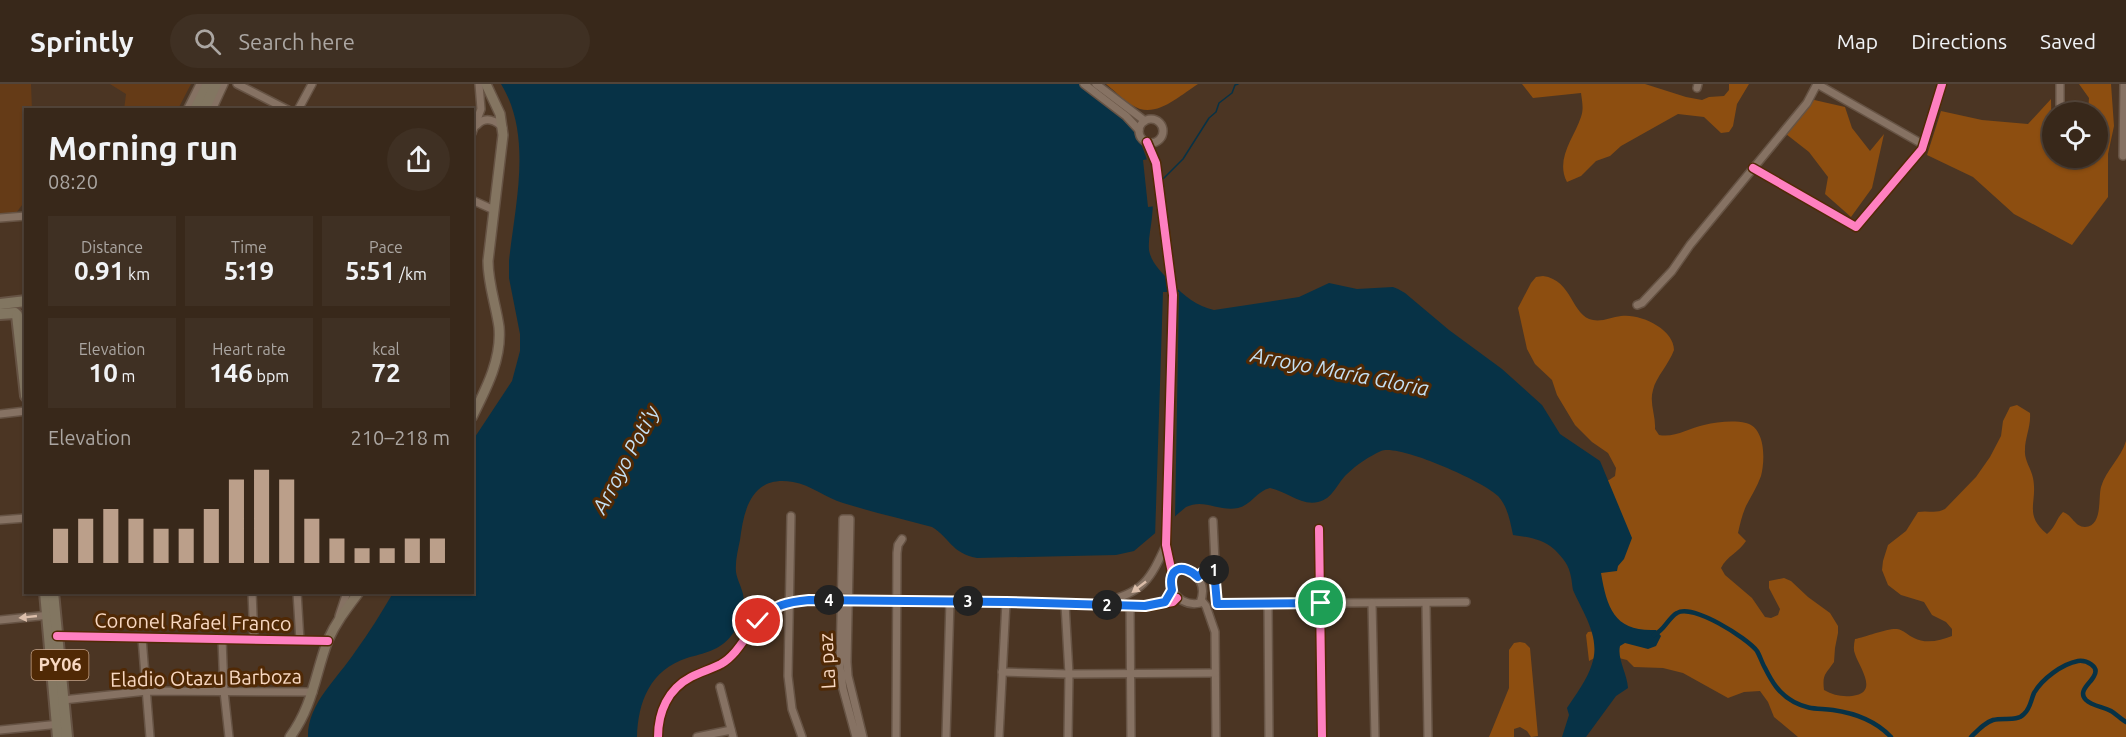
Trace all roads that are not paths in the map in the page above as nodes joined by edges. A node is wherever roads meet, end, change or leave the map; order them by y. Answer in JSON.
{"nodes":[{"id":1,"x":200,"y":84,"type":"edge"},
{"id":2,"x":208,"y":84,"type":"edge"},
{"id":3,"x":216,"y":84,"type":"edge"},
{"id":4,"x":224,"y":84,"type":"edge"},
{"id":5,"x":237,"y":84,"type":"edge"},
{"id":6,"x":312,"y":84,"type":"edge"},
{"id":7,"x":479,"y":84,"type":"edge"},
{"id":8,"x":486,"y":84,"type":"edge"},
{"id":9,"x":1084,"y":84,"type":"edge"},
{"id":10,"x":1096,"y":84,"type":"edge"},
{"id":11,"x":1817,"y":84,"type":"edge"},
{"id":12,"x":1942,"y":84,"type":"edge"},
{"id":13,"x":2060,"y":84,"type":"edge"},
{"id":14,"x":2124,"y":84,"type":"edge"},
{"id":15,"x":2060,"y":102,"type":"edge"},
{"id":16,"x":188,"y":108,"type":"edge"},
{"id":17,"x":196,"y":108,"type":"edge"},
{"id":18,"x":205,"y":108,"type":"edge"},
{"id":19,"x":213,"y":108,"type":"edge"},
{"id":20,"x":284,"y":108,"type":"edge"},
{"id":21,"x":299,"y":108,"type":"edge"},
{"id":22,"x":1145,"y":121,"type":"junction"},
{"id":23,"x":2125,"y":122,"type":"edge"},
{"id":24,"x":503,"y":128,"type":"junction"},
{"id":25,"x":474,"y":130,"type":"edge"},
{"id":26,"x":1139,"y":130,"type":"junction"},
{"id":27,"x":1158,"y":140,"type":"junction"},
{"id":28,"x":1147,"y":142,"type":"junction"},
{"id":29,"x":1924,"y":145,"type":"junction"},
{"id":30,"x":2123,"y":156,"type":"dead end"},
{"id":31,"x":1156,"y":163,"type":"junction"},
{"id":32,"x":1753,"y":168,"type":"junction"},
{"id":33,"x":474,"y":201,"type":"edge"},
{"id":34,"x":494,"y":210,"type":"junction"},
{"id":35,"x":24,"y":216,"type":"edge"},
{"id":36,"x":0,"y":218,"type":"edge"},
{"id":37,"x":23,"y":301,"type":"edge"},
{"id":38,"x":0,"y":304,"type":"edge"},
{"id":39,"x":1637,"y":305,"type":"dead end"},
{"id":40,"x":0,"y":314,"type":"edge"},
{"id":41,"x":19,"y":314,"type":"edge"},
{"id":42,"x":24,"y":373,"type":"edge"},
{"id":43,"x":24,"y":411,"type":"edge"},
{"id":44,"x":474,"y":413,"type":"edge"},
{"id":45,"x":0,"y":414,"type":"edge"},
{"id":46,"x":791,"y":516,"type":"dead end"},
{"id":47,"x":24,"y":518,"type":"edge"},
{"id":48,"x":0,"y":520,"type":"edge"},
{"id":49,"x":1213,"y":521,"type":"dead end"},
{"id":50,"x":1319,"y":529,"type":"dead end"},
{"id":51,"x":902,"y":539,"type":"dead end"},
{"id":52,"x":1166,"y":545,"type":"junction"},
{"id":53,"x":1170,"y":558,"type":"junction"},
{"id":54,"x":1182,"y":569,"type":"junction"},
{"id":55,"x":1214,"y":570,"type":"junction"},
{"id":56,"x":1172,"y":573,"type":"junction"},
{"id":57,"x":1198,"y":577,"type":"junction"},
{"id":58,"x":1172,"y":590,"type":"junction"},
{"id":59,"x":46,"y":594,"type":"edge"},
{"id":60,"x":53,"y":594,"type":"edge"},
{"id":61,"x":252,"y":594,"type":"edge"},
{"id":62,"x":297,"y":594,"type":"edge"},
{"id":63,"x":346,"y":594,"type":"edge"},
{"id":64,"x":358,"y":594,"type":"edge"},
{"id":65,"x":1178,"y":598,"type":"junction"},
{"id":66,"x":845,"y":600,"type":"junction"},
{"id":67,"x":896,"y":600,"type":"junction"},
{"id":68,"x":950,"y":601,"type":"junction"},
{"id":69,"x":788,"y":602,"type":"junction"},
{"id":70,"x":1006,"y":602,"type":"junction"},
{"id":71,"x":1165,"y":602,"type":"junction"},
{"id":72,"x":1466,"y":602,"type":"dead end"},
{"id":73,"x":1200,"y":603,"type":"junction"},
{"id":74,"x":1321,"y":603,"type":"junction"},
{"id":75,"x":1372,"y":603,"type":"junction"},
{"id":76,"x":1065,"y":604,"type":"junction"},
{"id":77,"x":1268,"y":604,"type":"junction"},
{"id":78,"x":1426,"y":604,"type":"junction"},
{"id":79,"x":1092,"y":605,"type":"junction"},
{"id":80,"x":1130,"y":606,"type":"junction"},
{"id":81,"x":51,"y":614,"type":"junction"},
{"id":82,"x":0,"y":620,"type":"edge"},
{"id":83,"x":338,"y":621,"type":"junction"},
{"id":84,"x":57,"y":636,"type":"junction"},
{"id":85,"x":142,"y":638,"type":"junction"},
{"id":86,"x":222,"y":639,"type":"junction"},
{"id":87,"x":254,"y":640,"type":"junction"},
{"id":88,"x":300,"y":641,"type":"junction"},
{"id":89,"x":328,"y":642,"type":"junction"},
{"id":90,"x":1002,"y":672,"type":"junction"},
{"id":91,"x":1131,"y":673,"type":"junction"},
{"id":92,"x":1215,"y":673,"type":"junction"},
{"id":93,"x":1069,"y":674,"type":"junction"},
{"id":94,"x":720,"y":687,"type":"dead end"},
{"id":95,"x":147,"y":691,"type":"junction"},
{"id":96,"x":224,"y":691,"type":"junction"},
{"id":97,"x":313,"y":692,"type":"junction"},
{"id":98,"x":63,"y":700,"type":"junction"},
{"id":99,"x":61,"y":724,"type":"junction"},
{"id":100,"x":0,"y":730,"type":"edge"},
{"id":101,"x":732,"y":733,"type":"edge"},
{"id":102,"x":58,"y":737,"type":"edge"},
{"id":103,"x":67,"y":737,"type":"edge"},
{"id":104,"x":150,"y":737,"type":"edge"},
{"id":105,"x":229,"y":737,"type":"edge"},
{"id":106,"x":290,"y":737,"type":"edge"},
{"id":107,"x":658,"y":737,"type":"edge"},
{"id":108,"x":697,"y":737,"type":"edge"},
{"id":109,"x":802,"y":737,"type":"edge"},
{"id":110,"x":856,"y":737,"type":"edge"},
{"id":111,"x":863,"y":737,"type":"edge"},
{"id":112,"x":896,"y":737,"type":"edge"},
{"id":113,"x":946,"y":737,"type":"edge"},
{"id":114,"x":999,"y":737,"type":"edge"},
{"id":115,"x":1068,"y":737,"type":"edge"},
{"id":116,"x":1131,"y":737,"type":"edge"},
{"id":117,"x":1216,"y":737,"type":"edge"},
{"id":118,"x":1269,"y":737,"type":"edge"},
{"id":119,"x":1322,"y":737,"type":"edge"},
{"id":120,"x":1375,"y":737,"type":"edge"},
{"id":121,"x":1428,"y":737,"type":"edge"}],
"edges":[{"from":1,"to":16,"type":"street"},
{"from":2,"to":17,"type":"highway"},
{"from":3,"to":18,"type":"highway"},
{"from":4,"to":19,"type":"street"},
{"from":5,"to":20,"type":"street"},
{"from":6,"to":21,"type":"street"},
{"from":7,"to":25,"type":"street"},
{"from":8,"to":24,"type":"main road"},
{"from":9,"to":26,"type":"street"},
{"from":10,"to":22,"type":"street"},
{"from":11,"to":29,"type":"street"},
{"from":11,"to":32,"type":"street"},
{"from":12,"to":29,"type":"street"},
{"from":13,"to":15,"type":"street"},
{"from":14,"to":23,"type":"street"},
{"from":22,"to":26,"type":"street"},
{"from":22,"to":27,"type":"street"},
{"from":23,"to":30,"type":"street"},
{"from":24,"to":25,"type":"street"},
{"from":24,"to":34,"type":"main road"},
{"from":26,"to":28,"type":"street"},
{"from":27,"to":28,"type":"street"},
{"from":27,"to":31,"type":"street"},
{"from":28,"to":31,"type":"street"},
{"from":29,"to":32,"type":"street"},
{"from":31,"to":52,"type":"street"},
{"from":32,"to":39,"type":"street"},
{"from":33,"to":34,"type":"street"},
{"from":34,"to":44,"type":"main road"},
{"from":35,"to":36,"type":"street"},
{"from":37,"to":38,"type":"highway"},
{"from":37,"to":41,"type":"highway"},
{"from":40,"to":41,"type":"highway"},
{"from":41,"to":42,"type":"highway"},
{"from":43,"to":45,"type":"street"},
{"from":46,"to":69,"type":"street"},
{"from":47,"to":48,"type":"street"},
{"from":49,"to":55,"type":"street"},
{"from":50,"to":74,"type":"street"},
{"from":51,"to":67,"type":"street"},
{"from":52,"to":53,"type":"street"},
{"from":52,"to":79,"type":"street","one_way":true},
{"from":53,"to":54,"type":"street"},
{"from":53,"to":56,"type":"street"},
{"from":54,"to":56,"type":"street"},
{"from":54,"to":57,"type":"street"},
{"from":55,"to":57,"type":"street"},
{"from":55,"to":77,"type":"street"},
{"from":56,"to":58,"type":"street"},
{"from":57,"to":73,"type":"street"},
{"from":58,"to":65,"type":"street"},
{"from":58,"to":71,"type":"street"},
{"from":59,"to":81,"type":"highway","number":"PY06"},
{"from":60,"to":81,"type":"highway","number":"PY06"},
{"from":61,"to":87,"type":"street"},
{"from":62,"to":88,"type":"street"},
{"from":63,"to":83,"type":"street"},
{"from":64,"to":83,"type":"main road"},
{"from":65,"to":71,"type":"street"},
{"from":65,"to":73,"type":"street"},
{"from":66,"to":66,"type":"street","name":"La paz"},
{"from":66,"to":67,"type":"street"},
{"from":66,"to":69,"type":"street"},
{"from":66,"to":110,"type":"street","name":"La paz"},
{"from":66,"to":111,"type":"street","name":"La paz"},
{"from":67,"to":68,"type":"street"},
{"from":67,"to":112,"type":"street"},
{"from":68,"to":70,"type":"street"},
{"from":68,"to":113,"type":"street"},
{"from":69,"to":107,"type":"street"},
{"from":69,"to":109,"type":"street"},
{"from":70,"to":76,"type":"street"},
{"from":70,"to":90,"type":"street"},
{"from":71,"to":80,"type":"street"},
{"from":72,"to":78,"type":"street"},
{"from":73,"to":92,"type":"street"},
{"from":74,"to":75,"type":"street"},
{"from":74,"to":77,"type":"street"},
{"from":74,"to":119,"type":"street"},
{"from":75,"to":78,"type":"street"},
{"from":75,"to":120,"type":"street"},
{"from":76,"to":79,"type":"street"},
{"from":76,"to":93,"type":"street"},
{"from":77,"to":118,"type":"street"},
{"from":78,"to":121,"type":"street"},
{"from":79,"to":80,"type":"street"},
{"from":80,"to":91,"type":"street"},
{"from":81,"to":82,"type":"street","one_way":true},
{"from":81,"to":84,"type":"highway","number":"PY06"},
{"from":81,"to":99,"type":"highway","number":"PY06"},
{"from":83,"to":89,"type":"main road"},
{"from":84,"to":85,"type":"street","name":"Coronel Rafael Franco"},
{"from":84,"to":98,"type":"highway","number":"PY06"},
{"from":85,"to":86,"type":"street","name":"Coronel Rafael Franco"},
{"from":85,"to":95,"type":"street"},
{"from":86,"to":87,"type":"street","name":"Coronel Rafael Franco"},
{"from":86,"to":96,"type":"street"},
{"from":87,"to":88,"type":"street","name":"Coronel Rafael Franco"},
{"from":88,"to":89,"type":"street","name":"Coronel Rafael Franco"},
{"from":89,"to":97,"type":"main road"},
{"from":90,"to":93,"type":"street"},
{"from":90,"to":114,"type":"street"},
{"from":91,"to":92,"type":"street"},
{"from":91,"to":93,"type":"street"},
{"from":91,"to":116,"type":"street"},
{"from":92,"to":117,"type":"street"},
{"from":93,"to":115,"type":"street"},
{"from":94,"to":101,"type":"street"},
{"from":95,"to":96,"type":"street","name":"Eladio Otazu Barboza"},
{"from":95,"to":98,"type":"street","name":"Eladio Otazu Barboza"},
{"from":95,"to":104,"type":"street"},
{"from":96,"to":97,"type":"street","name":"Eladio Otazu Barboza"},
{"from":96,"to":105,"type":"street"},
{"from":97,"to":106,"type":"main road"},
{"from":98,"to":99,"type":"highway","number":"PY06"},
{"from":99,"to":100,"type":"street"},
{"from":99,"to":102,"type":"highway","number":"PY06"},
{"from":99,"to":103,"type":"highway","number":"PY06"},
{"from":101,"to":108,"type":"street"}]}
